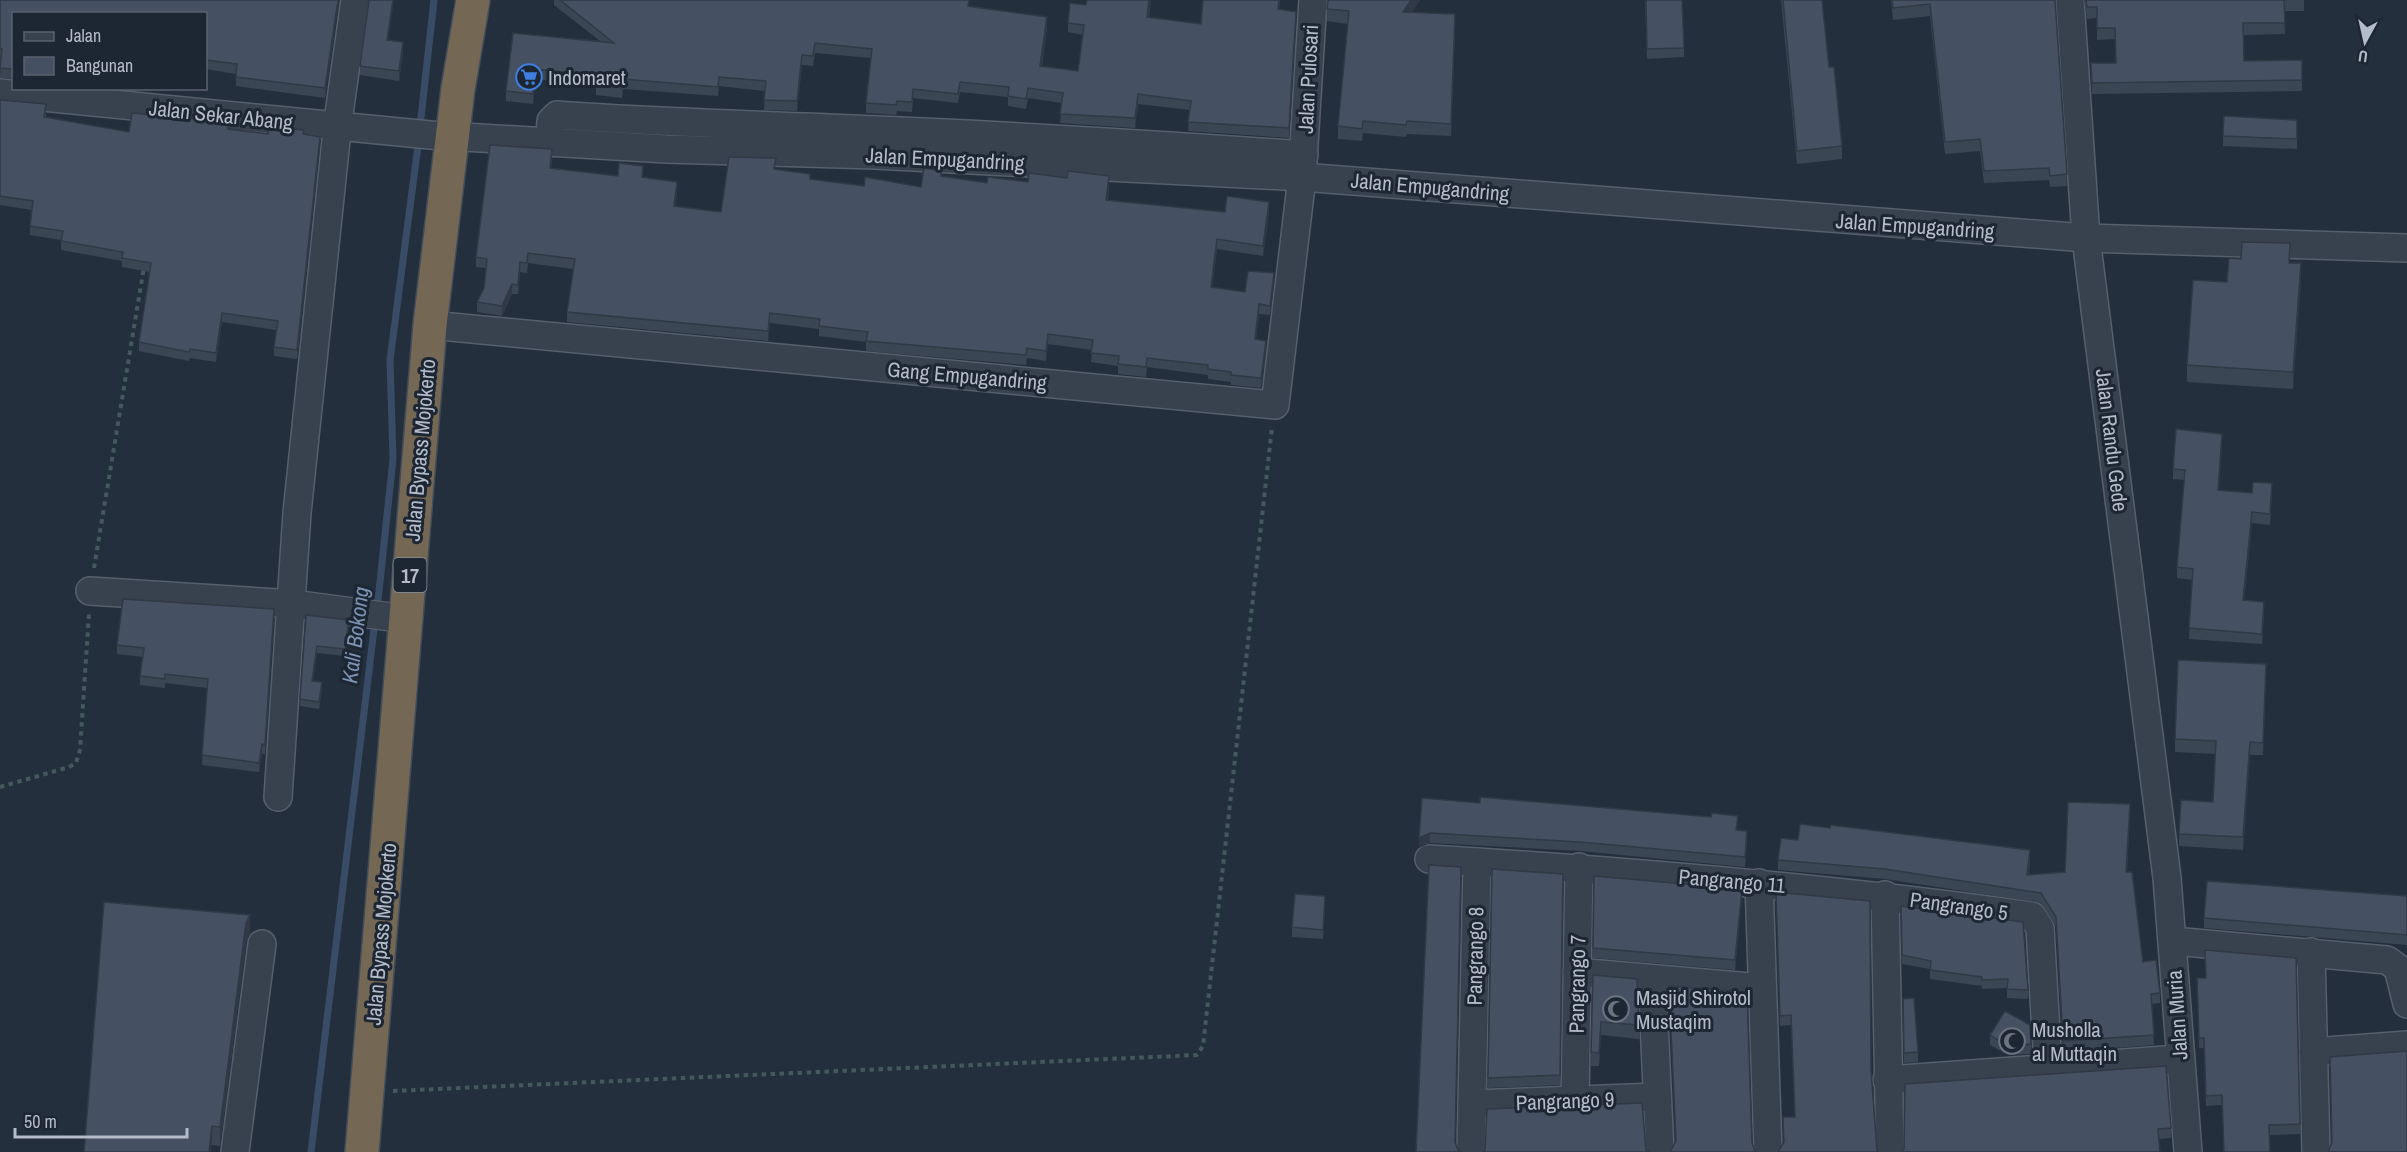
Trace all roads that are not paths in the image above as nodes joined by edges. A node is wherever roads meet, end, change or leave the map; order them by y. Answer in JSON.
{"nodes":[{"id":1,"x":355,"y":0,"type":"edge"},
{"id":2,"x":473,"y":0,"type":"edge"},
{"id":3,"x":1313,"y":0,"type":"edge"},
{"id":4,"x":2070,"y":0,"type":"edge"},
{"id":5,"x":0,"y":93,"type":"edge"},
{"id":6,"x":338,"y":119,"type":"junction"},
{"id":7,"x":430,"y":135,"type":"junction"},
{"id":8,"x":1303,"y":164,"type":"junction"},
{"id":9,"x":2086,"y":227,"type":"junction"},
{"id":10,"x":2407,"y":248,"type":"edge"},
{"id":11,"x":430,"y":325,"type":"junction"},
{"id":12,"x":90,"y":591,"type":"road end"},
{"id":13,"x":293,"y":604,"type":"junction"},
{"id":14,"x":384,"y":616,"type":"junction"},
{"id":15,"x":278,"y":797,"type":"dead end"},
{"id":16,"x":1429,"y":859,"type":"dead end"},
{"id":17,"x":1477,"y":862,"type":"junction"},
{"id":18,"x":1579,"y":867,"type":"junction"},
{"id":19,"x":2167,"y":878,"type":"joint"},
{"id":20,"x":1759,"y":883,"type":"junction"},
{"id":21,"x":1885,"y":895,"type":"junction"},
{"id":22,"x":2173,"y":941,"type":"junction"},
{"id":23,"x":262,"y":944,"type":"dead end"},
{"id":24,"x":2311,"y":952,"type":"junction"},
{"id":25,"x":1577,"y":972,"type":"junction"},
{"id":26,"x":1652,"y":979,"type":"junction"},
{"id":27,"x":1762,"y":988,"type":"junction"},
{"id":28,"x":2407,"y":1004,"type":"edge"},
{"id":29,"x":2407,"y":1045,"type":"edge"},
{"id":30,"x":2313,"y":1052,"type":"junction"},
{"id":31,"x":2180,"y":1059,"type":"junction"},
{"id":32,"x":2048,"y":1068,"type":"junction"},
{"id":33,"x":1887,"y":1080,"type":"junction"},
{"id":34,"x":1658,"y":1097,"type":"junction"},
{"id":35,"x":1575,"y":1100,"type":"junction"},
{"id":36,"x":1472,"y":1104,"type":"junction"},
{"id":37,"x":235,"y":1152,"type":"edge"},
{"id":38,"x":362,"y":1152,"type":"edge"},
{"id":39,"x":1471,"y":1152,"type":"edge"},
{"id":40,"x":1660,"y":1152,"type":"edge"},
{"id":41,"x":1768,"y":1152,"type":"edge"},
{"id":42,"x":1890,"y":1152,"type":"edge"},
{"id":43,"x":2188,"y":1152,"type":"edge"},
{"id":44,"x":2316,"y":1152,"type":"edge"}],
"edges":[{"from":1,"to":6,"type":"street"},
{"from":2,"to":7,"type":"highway","name":"Jalan Bypass Mojokerto","number":"17"},
{"from":3,"to":8,"type":"street","name":"Jalan Pulosari"},
{"from":4,"to":9,"type":"street","name":"Jalan Randu Gede"},
{"from":5,"to":6,"type":"street","name":"Jalan Sekar Abang"},
{"from":6,"to":7,"type":"street","name":"Jalan Sekar Abang"},
{"from":6,"to":13,"type":"street"},
{"from":7,"to":8,"type":"street","name":"Jalan Empugandring"},
{"from":7,"to":11,"type":"highway","name":"Jalan Bypass Mojokerto","number":"17"},
{"from":8,"to":9,"type":"street","name":"Jalan Empugandring"},
{"from":8,"to":11,"type":"street","name":"Gang Empugandring"},
{"from":9,"to":10,"type":"street","name":"Jalan Empugandring"},
{"from":9,"to":19,"type":"street","name":"Jalan Randu Gede"},
{"from":11,"to":14,"type":"highway","name":"Jalan Bypass Mojokerto","number":"17"},
{"from":12,"to":13,"type":"street"},
{"from":13,"to":14,"type":"street"},
{"from":13,"to":15,"type":"street"},
{"from":14,"to":38,"type":"highway","name":"Jalan Bypass Mojokerto","number":"17"},
{"from":16,"to":17,"type":"street"},
{"from":17,"to":18,"type":"street"},
{"from":17,"to":36,"type":"street","name":"Pangrango 8"},
{"from":18,"to":20,"type":"street","name":"Pangrango 11"},
{"from":18,"to":25,"type":"street","name":"Pangrango 7"},
{"from":19,"to":22,"type":"street","name":"Jalan Muria"},
{"from":20,"to":21,"type":"street","name":"Pangrango 11"},
{"from":20,"to":27,"type":"street"},
{"from":21,"to":32,"type":"street","name":"Pangrango 5"},
{"from":21,"to":33,"type":"street"},
{"from":22,"to":24,"type":"street"},
{"from":22,"to":31,"type":"street","name":"Jalan Muria"},
{"from":23,"to":37,"type":"street"},
{"from":24,"to":28,"type":"street"},
{"from":24,"to":30,"type":"street"},
{"from":25,"to":26,"type":"street"},
{"from":25,"to":35,"type":"street","name":"Pangrango 7"},
{"from":26,"to":27,"type":"street"},
{"from":26,"to":34,"type":"street"},
{"from":27,"to":41,"type":"street"},
{"from":29,"to":30,"type":"street"},
{"from":30,"to":44,"type":"street"},
{"from":31,"to":32,"type":"street"},
{"from":31,"to":43,"type":"street","name":"Jalan Muria"},
{"from":32,"to":33,"type":"street"},
{"from":33,"to":42,"type":"street"},
{"from":34,"to":35,"type":"street","name":"Pangrango 9"},
{"from":34,"to":40,"type":"street"},
{"from":35,"to":36,"type":"street","name":"Pangrango 9"},
{"from":36,"to":39,"type":"street","name":"Pangrango 8"}]}
